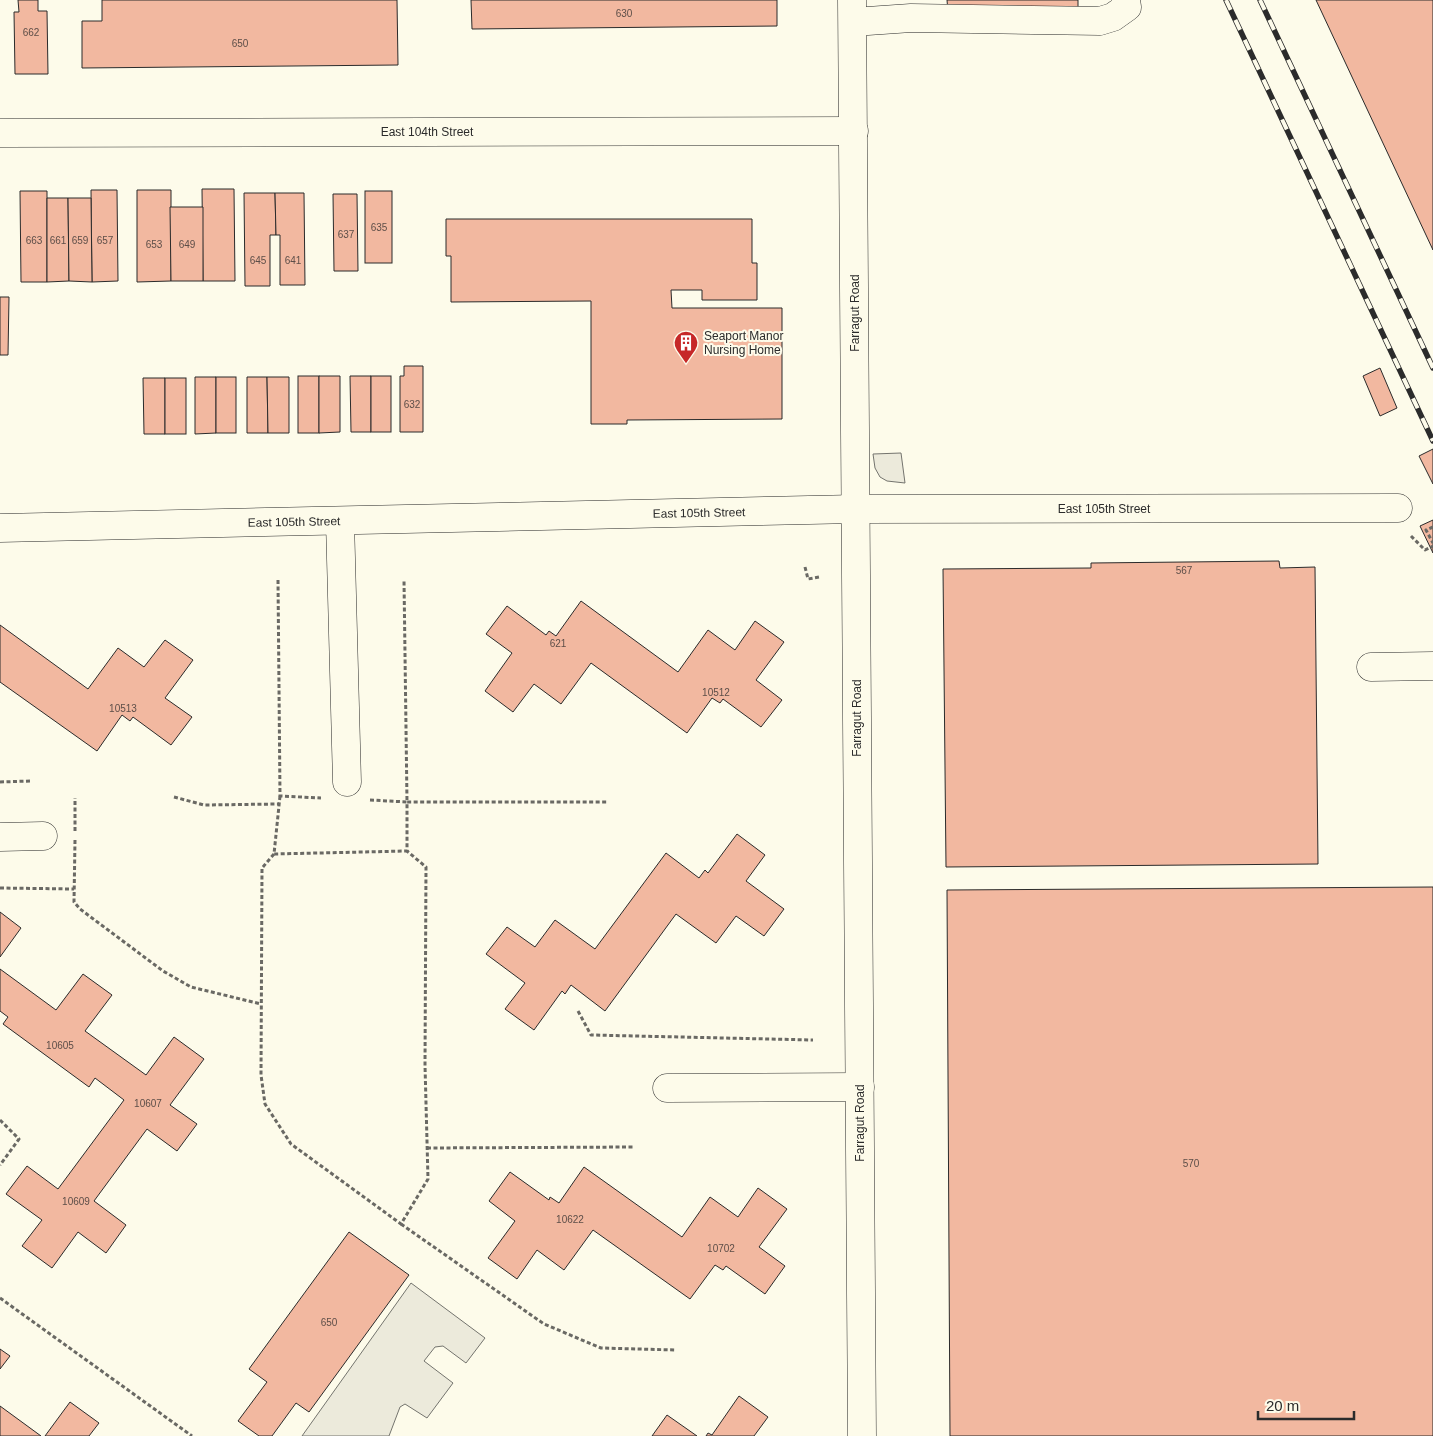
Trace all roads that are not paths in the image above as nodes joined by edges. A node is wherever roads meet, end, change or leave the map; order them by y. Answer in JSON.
{"nodes":[{"id":1,"x":1126,"y":0,"type":"edge"},
{"id":2,"x":852,"y":11,"type":"edge"},
{"id":3,"x":854,"y":131,"type":"junction"},
{"id":4,"x":0,"y":133,"type":"edge"},
{"id":5,"x":1398,"y":508,"type":"dead end"},
{"id":6,"x":856,"y":509,"type":"junction"},
{"id":7,"x":340,"y":521,"type":"junction"},
{"id":8,"x":0,"y":528,"type":"edge"},
{"id":9,"x":1433,"y":666,"type":"edge"},
{"id":10,"x":1371,"y":667,"type":"dead end"},
{"id":11,"x":347,"y":782,"type":"dead end"},
{"id":12,"x":43,"y":836,"type":"dead end"},
{"id":13,"x":0,"y":837,"type":"edge"},
{"id":14,"x":860,"y":1087,"type":"junction"},
{"id":15,"x":667,"y":1088,"type":"dead end"},
{"id":16,"x":862,"y":1436,"type":"edge"}],
"edges":[{"from":1,"to":2,"type":"street"},
{"from":2,"to":3,"type":"street","name":"Farragut Road"},
{"from":3,"to":4,"type":"street","name":"East 104th Street"},
{"from":3,"to":6,"type":"street","name":"Farragut Road"},
{"from":5,"to":6,"type":"street","name":"East 105th Street"},
{"from":6,"to":7,"type":"street","name":"East 105th Street"},
{"from":6,"to":14,"type":"street","name":"Farragut Road"},
{"from":7,"to":8,"type":"street","name":"East 105th Street"},
{"from":7,"to":11,"type":"street"},
{"from":9,"to":10,"type":"street"},
{"from":12,"to":13,"type":"street"},
{"from":14,"to":15,"type":"street"},
{"from":14,"to":16,"type":"street","name":"Farragut Road"}]}
